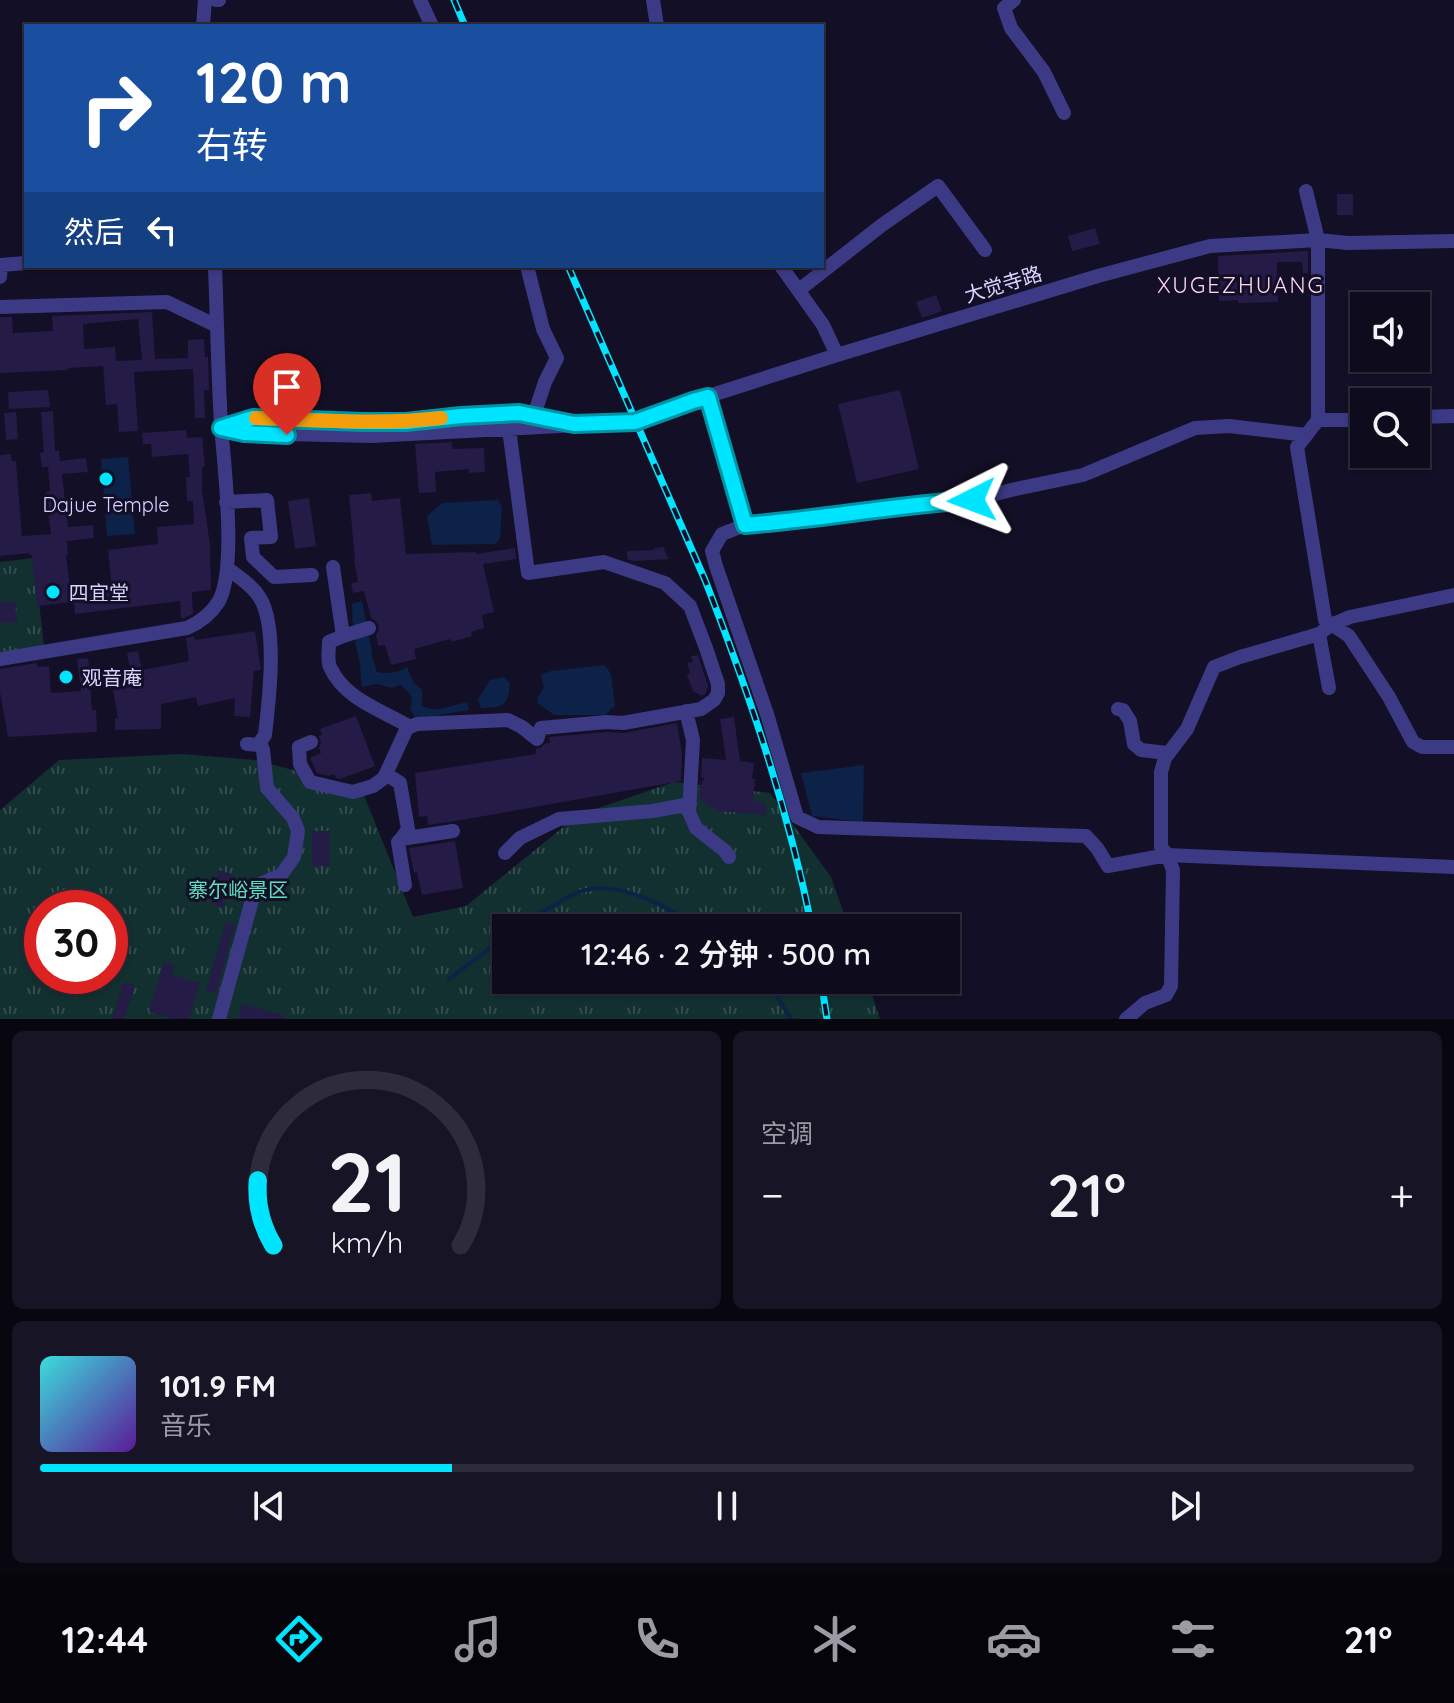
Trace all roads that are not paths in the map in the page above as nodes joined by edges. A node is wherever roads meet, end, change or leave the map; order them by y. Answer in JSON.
{"nodes":[{"id":1,"x":205,"y":0,"type":"edge"},
{"id":2,"x":420,"y":0,"type":"edge"},
{"id":3,"x":653,"y":0,"type":"edge"},
{"id":4,"x":1003,"y":5,"type":"edge"},
{"id":5,"x":203,"y":24,"type":"edge"},
{"id":6,"x":431,"y":24,"type":"edge"},
{"id":7,"x":657,"y":24,"type":"edge"},
{"id":8,"x":1064,"y":113,"type":"dead end"},
{"id":9,"x":1306,"y":191,"type":"dead end"},
{"id":10,"x":1318,"y":240,"type":"junction"},
{"id":11,"x":1454,"y":241,"type":"edge"},
{"id":12,"x":985,"y":250,"type":"dead end"},
{"id":13,"x":24,"y":263,"type":"edge"},
{"id":14,"x":215,"y":268,"type":"edge"},
{"id":15,"x":528,"y":268,"type":"edge"},
{"id":16,"x":782,"y":268,"type":"edge"},
{"id":17,"x":0,"y":277,"type":"edge"},
{"id":18,"x":799,"y":290,"type":"junction"},
{"id":19,"x":0,"y":307,"type":"edge"},
{"id":20,"x":217,"y":326,"type":"junction"},
{"id":21,"x":837,"y":355,"type":"junction"},
{"id":22,"x":708,"y":397,"type":"junction"},
{"id":23,"x":534,"y":415,"type":"junction"},
{"id":24,"x":1454,"y":416,"type":"edge"},
{"id":25,"x":1430,"y":417,"type":"edge"},
{"id":26,"x":1318,"y":420,"type":"junction"},
{"id":27,"x":1350,"y":420,"type":"edge"},
{"id":28,"x":574,"y":424,"type":"junction"},
{"id":29,"x":221,"y":428,"type":"junction"},
{"id":30,"x":509,"y":429,"type":"junction"},
{"id":31,"x":1306,"y":435,"type":"junction"},
{"id":32,"x":226,"y":502,"type":"junction"},
{"id":33,"x":745,"y":525,"type":"junction"},
{"id":34,"x":333,"y":567,"type":"dead end"},
{"id":35,"x":228,"y":569,"type":"junction"},
{"id":36,"x":312,"y":575,"type":"dead end"},
{"id":37,"x":1454,"y":595,"type":"edge"},
{"id":38,"x":369,"y":628,"type":"dead end"},
{"id":39,"x":1325,"y":629,"type":"junction"},
{"id":40,"x":343,"y":636,"type":"junction"},
{"id":41,"x":0,"y":659,"type":"edge"},
{"id":42,"x":1329,"y":688,"type":"dead end"},
{"id":43,"x":1118,"y":709,"type":"dead end"},
{"id":44,"x":686,"y":711,"type":"junction"},
{"id":45,"x":410,"y":727,"type":"junction"},
{"id":46,"x":311,"y":742,"type":"dead end"},
{"id":47,"x":1454,"y":747,"type":"edge"},
{"id":48,"x":1167,"y":753,"type":"junction"},
{"id":49,"x":386,"y":774,"type":"junction"},
{"id":50,"x":690,"y":804,"type":"junction"},
{"id":51,"x":453,"y":831,"type":"dead end"},
{"id":52,"x":401,"y":839,"type":"junction"},
{"id":53,"x":505,"y":853,"type":"dead end"},
{"id":54,"x":1167,"y":855,"type":"junction"},
{"id":55,"x":729,"y":857,"type":"dead end"},
{"id":56,"x":1454,"y":867,"type":"edge"},
{"id":57,"x":405,"y":885,"type":"dead end"},
{"id":58,"x":219,"y":1019,"type":"edge"},
{"id":59,"x":1126,"y":1019,"type":"edge"}],
"edges":[{"from":1,"to":5,"type":"street"},
{"from":2,"to":6,"type":"street"},
{"from":3,"to":7,"type":"street"},
{"from":4,"to":8,"type":"street"},
{"from":9,"to":10,"type":"street"},
{"from":10,"to":11,"type":"street","name":"大觉寺路"},
{"from":10,"to":21,"type":"street","name":"大觉寺路"},
{"from":10,"to":26,"type":"street"},
{"from":12,"to":18,"type":"street"},
{"from":13,"to":17,"type":"street"},
{"from":14,"to":20,"type":"street"},
{"from":15,"to":23,"type":"street"},
{"from":16,"to":18,"type":"street"},
{"from":18,"to":21,"type":"street"},
{"from":19,"to":20,"type":"street"},
{"from":20,"to":29,"type":"street"},
{"from":21,"to":22,"type":"street","name":"大觉寺路"},
{"from":22,"to":28,"type":"street","name":"大觉寺路"},
{"from":22,"to":33,"type":"street"},
{"from":23,"to":28,"type":"street","name":"大觉寺路"},
{"from":23,"to":29,"type":"street","name":"大觉寺路"},
{"from":24,"to":25,"type":"street"},
{"from":26,"to":27,"type":"street"},
{"from":26,"to":31,"type":"street"},
{"from":28,"to":30,"type":"street","name":"大觉寺路"},
{"from":29,"to":30,"type":"street","name":"大觉寺路"},
{"from":29,"to":32,"type":"street"},
{"from":30,"to":44,"type":"street"},
{"from":31,"to":33,"type":"street"},
{"from":31,"to":39,"type":"street"},
{"from":32,"to":35,"type":"street"},
{"from":32,"to":36,"type":"street"},
{"from":33,"to":54,"type":"street"},
{"from":34,"to":40,"type":"street"},
{"from":35,"to":41,"type":"street"},
{"from":35,"to":58,"type":"street"},
{"from":37,"to":39,"type":"street"},
{"from":38,"to":40,"type":"street"},
{"from":39,"to":42,"type":"street"},
{"from":39,"to":47,"type":"street"},
{"from":39,"to":48,"type":"street"},
{"from":40,"to":45,"type":"street"},
{"from":43,"to":48,"type":"street"},
{"from":44,"to":45,"type":"street"},
{"from":44,"to":50,"type":"street"},
{"from":45,"to":49,"type":"street"},
{"from":46,"to":49,"type":"street"},
{"from":48,"to":54,"type":"street"},
{"from":49,"to":52,"type":"street"},
{"from":50,"to":53,"type":"street"},
{"from":50,"to":55,"type":"street"},
{"from":51,"to":52,"type":"street"},
{"from":52,"to":57,"type":"street"},
{"from":54,"to":56,"type":"street"},
{"from":54,"to":59,"type":"street"}]}
